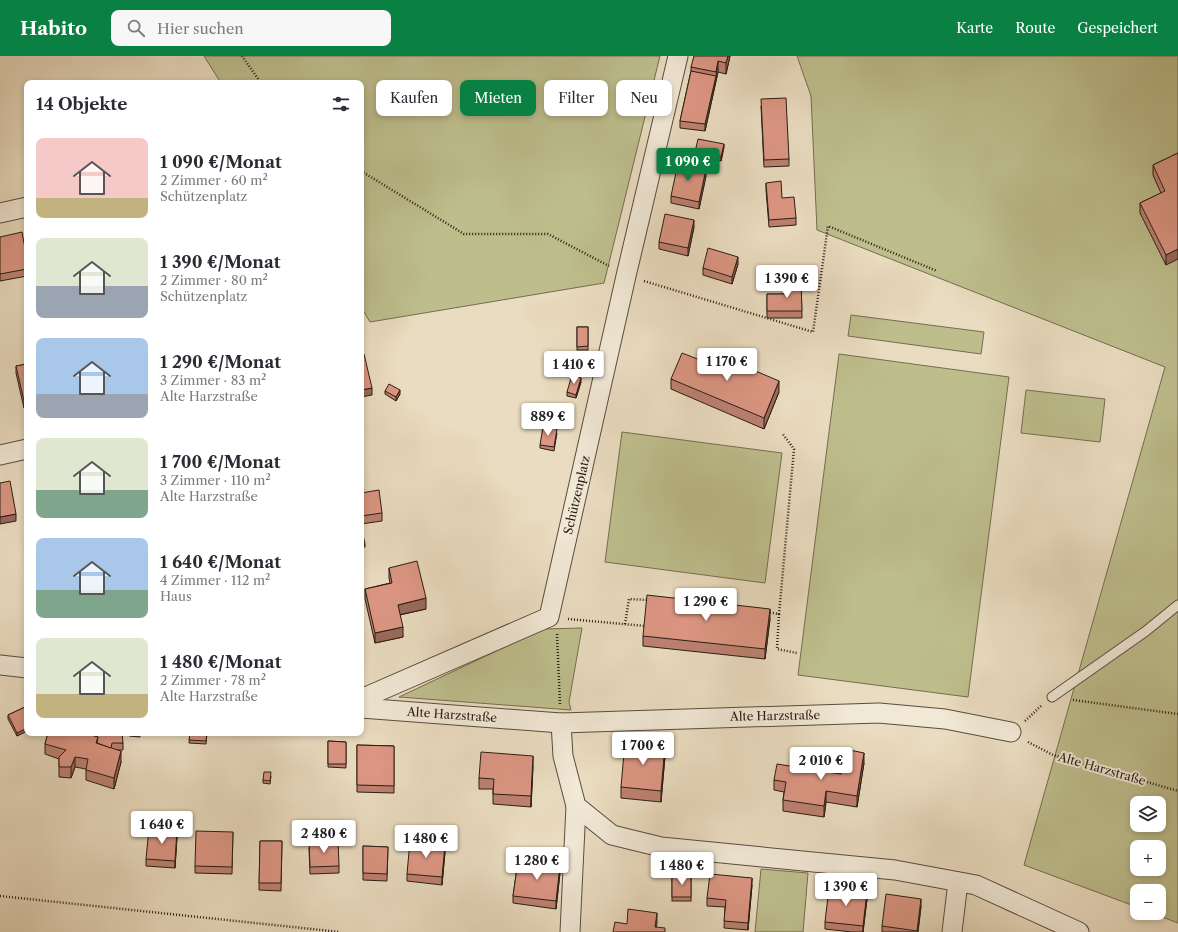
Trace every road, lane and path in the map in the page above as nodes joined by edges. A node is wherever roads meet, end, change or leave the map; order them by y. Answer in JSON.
{"nodes":[{"id":1,"x":242,"y":56,"type":"edge"},
{"id":2,"x":678,"y":56,"type":"edge"},
{"id":3,"x":259,"y":80,"type":"edge"},
{"id":4,"x":364,"y":173,"type":"edge"},
{"id":5,"x":24,"y":208,"type":"edge"},
{"id":6,"x":0,"y":213,"type":"edge"},
{"id":7,"x":937,"y":271,"type":"dead end"},
{"id":8,"x":626,"y":276,"type":"junction"},
{"id":9,"x":782,"y":433,"type":"dead end"},
{"id":10,"x":24,"y":450,"type":"edge"},
{"id":11,"x":0,"y":455,"type":"edge"},
{"id":12,"x":652,"y":600,"type":"edge"},
{"id":13,"x":1178,"y":605,"type":"edge"},
{"id":14,"x":765,"y":611,"type":"edge"},
{"id":15,"x":779,"y":614,"type":"junction"},
{"id":16,"x":549,"y":617,"type":"junction"},
{"id":17,"x":625,"y":624,"type":"junction"},
{"id":18,"x":645,"y":626,"type":"edge"},
{"id":19,"x":797,"y":653,"type":"dead end"},
{"id":20,"x":0,"y":665,"type":"edge"},
{"id":21,"x":24,"y":668,"type":"edge"},
{"id":22,"x":1052,"y":697,"type":"junction"},
{"id":23,"x":364,"y":698,"type":"edge"},
{"id":24,"x":364,"y":708,"type":"edge"},
{"id":25,"x":1178,"y":714,"type":"edge"},
{"id":26,"x":561,"y":723,"type":"junction"},
{"id":27,"x":1011,"y":732,"type":"junction"},
{"id":28,"x":1178,"y":791,"type":"edge"},
{"id":29,"x":576,"y":806,"type":"junction"},
{"id":30,"x":958,"y":882,"type":"junction"},
{"id":31,"x":0,"y":896,"type":"edge"},
{"id":32,"x":340,"y":932,"type":"edge"},
{"id":33,"x":570,"y":932,"type":"edge"},
{"id":34,"x":952,"y":932,"type":"edge"},
{"id":35,"x":1079,"y":932,"type":"edge"}],
"edges":[{"from":1,"to":3,"type":"path"},
{"from":2,"to":8,"type":"street","name":"Schützenplatz"},
{"from":4,"to":8,"type":"path"},
{"from":5,"to":6,"type":"street"},
{"from":7,"to":8,"type":"path"},
{"from":8,"to":16,"type":"street","name":"Schützenplatz"},
{"from":9,"to":15,"type":"path"},
{"from":10,"to":11,"type":"street"},
{"from":12,"to":17,"type":"path"},
{"from":13,"to":22,"type":"lane"},
{"from":14,"to":15,"type":"path"},
{"from":15,"to":19,"type":"path"},
{"from":16,"to":17,"type":"path"},
{"from":16,"to":23,"type":"street"},
{"from":16,"to":26,"type":"path"},
{"from":17,"to":18,"type":"path"},
{"from":20,"to":21,"type":"street"},
{"from":22,"to":25,"type":"path"},
{"from":22,"to":27,"type":"path"},
{"from":24,"to":26,"type":"street","name":"Alte Harzstraße"},
{"from":26,"to":27,"type":"street","name":"Alte Harzstraße"},
{"from":26,"to":29,"type":"street"},
{"from":27,"to":28,"type":"path","name":"Alte Harzstraße"},
{"from":29,"to":30,"type":"street"},
{"from":29,"to":33,"type":"street"},
{"from":30,"to":34,"type":"street"},
{"from":30,"to":35,"type":"street"},
{"from":31,"to":32,"type":"path"}]}
